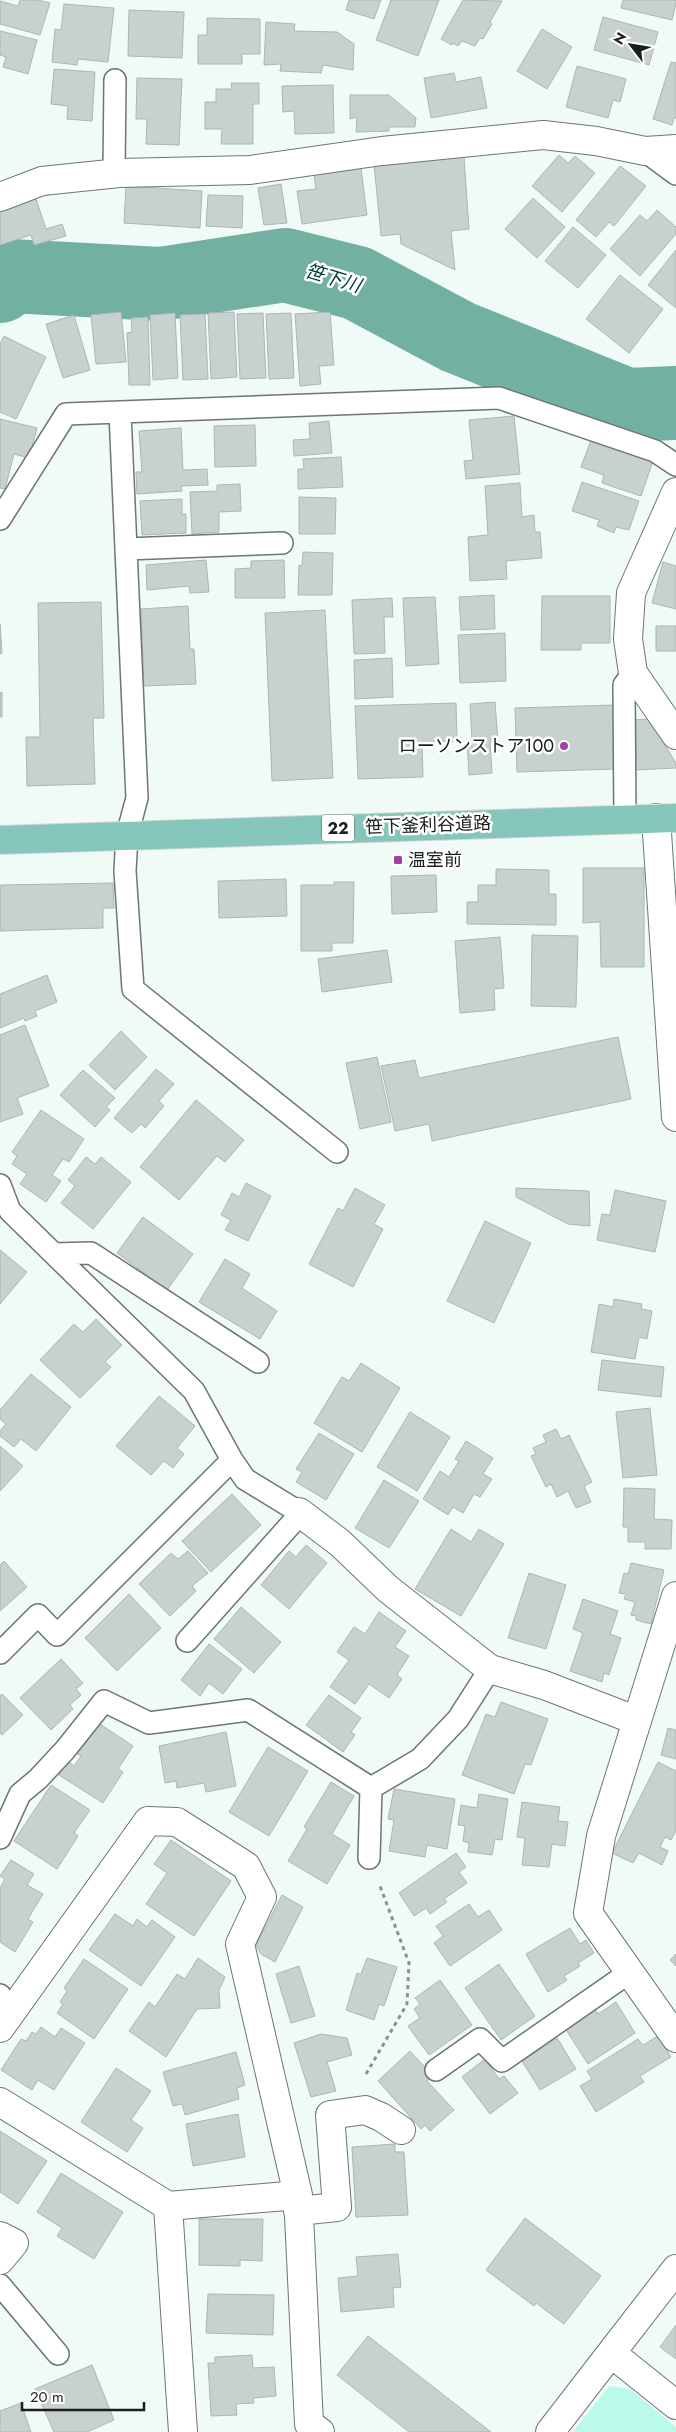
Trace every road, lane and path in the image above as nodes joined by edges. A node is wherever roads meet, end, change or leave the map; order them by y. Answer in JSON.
{"nodes":[{"id":1,"x":115,"y":80,"type":"dead end"},
{"id":2,"x":676,"y":149,"type":"edge"},
{"id":3,"x":645,"y":151,"type":"junction"},
{"id":4,"x":114,"y":173,"type":"junction"},
{"id":5,"x":676,"y":174,"type":"edge"},
{"id":6,"x":0,"y":197,"type":"edge"},
{"id":7,"x":120,"y":413,"type":"junction"},
{"id":8,"x":676,"y":465,"type":"edge"},
{"id":9,"x":676,"y":492,"type":"edge"},
{"id":10,"x":0,"y":519,"type":"edge"},
{"id":11,"x":282,"y":543,"type":"dead end"},
{"id":12,"x":126,"y":549,"type":"junction"},
{"id":13,"x":633,"y":673,"type":"junction"},
{"id":14,"x":676,"y":736,"type":"edge"},
{"id":15,"x":666,"y":818,"type":"edge"},
{"id":16,"x":625,"y":820,"type":"junction"},
{"id":17,"x":127,"y":834,"type":"junction"},
{"id":18,"x":0,"y":840,"type":"edge"},
{"id":19,"x":676,"y":1117,"type":"edge"},
{"id":20,"x":336,"y":1152,"type":"dead end"},
{"id":21,"x":0,"y":1185,"type":"edge"},
{"id":22,"x":54,"y":1254,"type":"junction"},
{"id":23,"x":258,"y":1362,"type":"dead end"},
{"id":24,"x":232,"y":1460,"type":"junction"},
{"id":25,"x":300,"y":1512,"type":"junction"},
{"id":26,"x":676,"y":1596,"type":"edge"},
{"id":27,"x":186,"y":1641,"type":"dead end"},
{"id":28,"x":0,"y":1653,"type":"edge"},
{"id":29,"x":490,"y":1669,"type":"junction"},
{"id":30,"x":635,"y":1720,"type":"junction"},
{"id":31,"x":371,"y":1788,"type":"junction"},
{"id":32,"x":0,"y":1838,"type":"edge"},
{"id":33,"x":369,"y":1858,"type":"joint"},
{"id":34,"x":630,"y":1972,"type":"junction"},
{"id":35,"x":3,"y":2012,"type":"edge"},
{"id":36,"x":676,"y":2038,"type":"edge"},
{"id":37,"x":436,"y":2070,"type":"dead end"},
{"id":38,"x":0,"y":2102,"type":"edge"},
{"id":39,"x":373,"y":2113,"type":"junction"},
{"id":40,"x":400,"y":2130,"type":"dead end"},
{"id":41,"x":298,"y":2203,"type":"junction"},
{"id":42,"x":168,"y":2206,"type":"junction"},
{"id":43,"x":0,"y":2236,"type":"edge"},
{"id":44,"x":0,"y":2260,"type":"edge"},
{"id":45,"x":676,"y":2269,"type":"edge"},
{"id":46,"x":0,"y":2286,"type":"edge"},
{"id":47,"x":612,"y":2353,"type":"junction"},
{"id":48,"x":58,"y":2354,"type":"dead end"},
{"id":49,"x":676,"y":2405,"type":"edge"},
{"id":50,"x":183,"y":2432,"type":"edge"},
{"id":51,"x":320,"y":2432,"type":"edge"},
{"id":52,"x":550,"y":2432,"type":"edge"}],
"edges":[{"from":1,"to":4,"type":"lane"},
{"from":2,"to":3,"type":"street"},
{"from":3,"to":4,"type":"street"},
{"from":3,"to":5,"type":"lane"},
{"from":4,"to":6,"type":"street"},
{"from":7,"to":8,"type":"lane"},
{"from":7,"to":10,"type":"lane"},
{"from":7,"to":12,"type":"lane"},
{"from":9,"to":13,"type":"street"},
{"from":11,"to":12,"type":"lane"},
{"from":12,"to":17,"type":"lane"},
{"from":13,"to":14,"type":"street"},
{"from":13,"to":16,"type":"lane"},
{"from":15,"to":16,"type":"main road","name":"笹下釜利谷道路","number":"22"},
{"from":15,"to":19,"type":"street"},
{"from":16,"to":17,"type":"main road","name":"笹下釜利谷道路","number":"22"},
{"from":17,"to":18,"type":"main road","name":"笹下釜利谷道路","number":"22"},
{"from":17,"to":20,"type":"lane"},
{"from":21,"to":22,"type":"lane"},
{"from":22,"to":23,"type":"lane"},
{"from":22,"to":24,"type":"lane"},
{"from":24,"to":25,"type":"lane"},
{"from":24,"to":28,"type":"lane"},
{"from":25,"to":27,"type":"lane"},
{"from":25,"to":29,"type":"street"},
{"from":26,"to":30,"type":"street"},
{"from":29,"to":30,"type":"street"},
{"from":29,"to":31,"type":"lane"},
{"from":30,"to":34,"type":"street"},
{"from":31,"to":32,"type":"lane"},
{"from":31,"to":33,"type":"lane"},
{"from":33,"to":39,"type":"path"},
{"from":34,"to":36,"type":"street"},
{"from":34,"to":37,"type":"lane"},
{"from":35,"to":41,"type":"street"},
{"from":38,"to":42,"type":"street"},
{"from":39,"to":40,"type":"street"},
{"from":39,"to":41,"type":"street"},
{"from":41,"to":42,"type":"street"},
{"from":41,"to":51,"type":"street"},
{"from":42,"to":50,"type":"street"},
{"from":43,"to":44,"type":"street"},
{"from":45,"to":47,"type":"street"},
{"from":46,"to":48,"type":"lane"},
{"from":47,"to":49,"type":"street"},
{"from":47,"to":52,"type":"street"}]}
